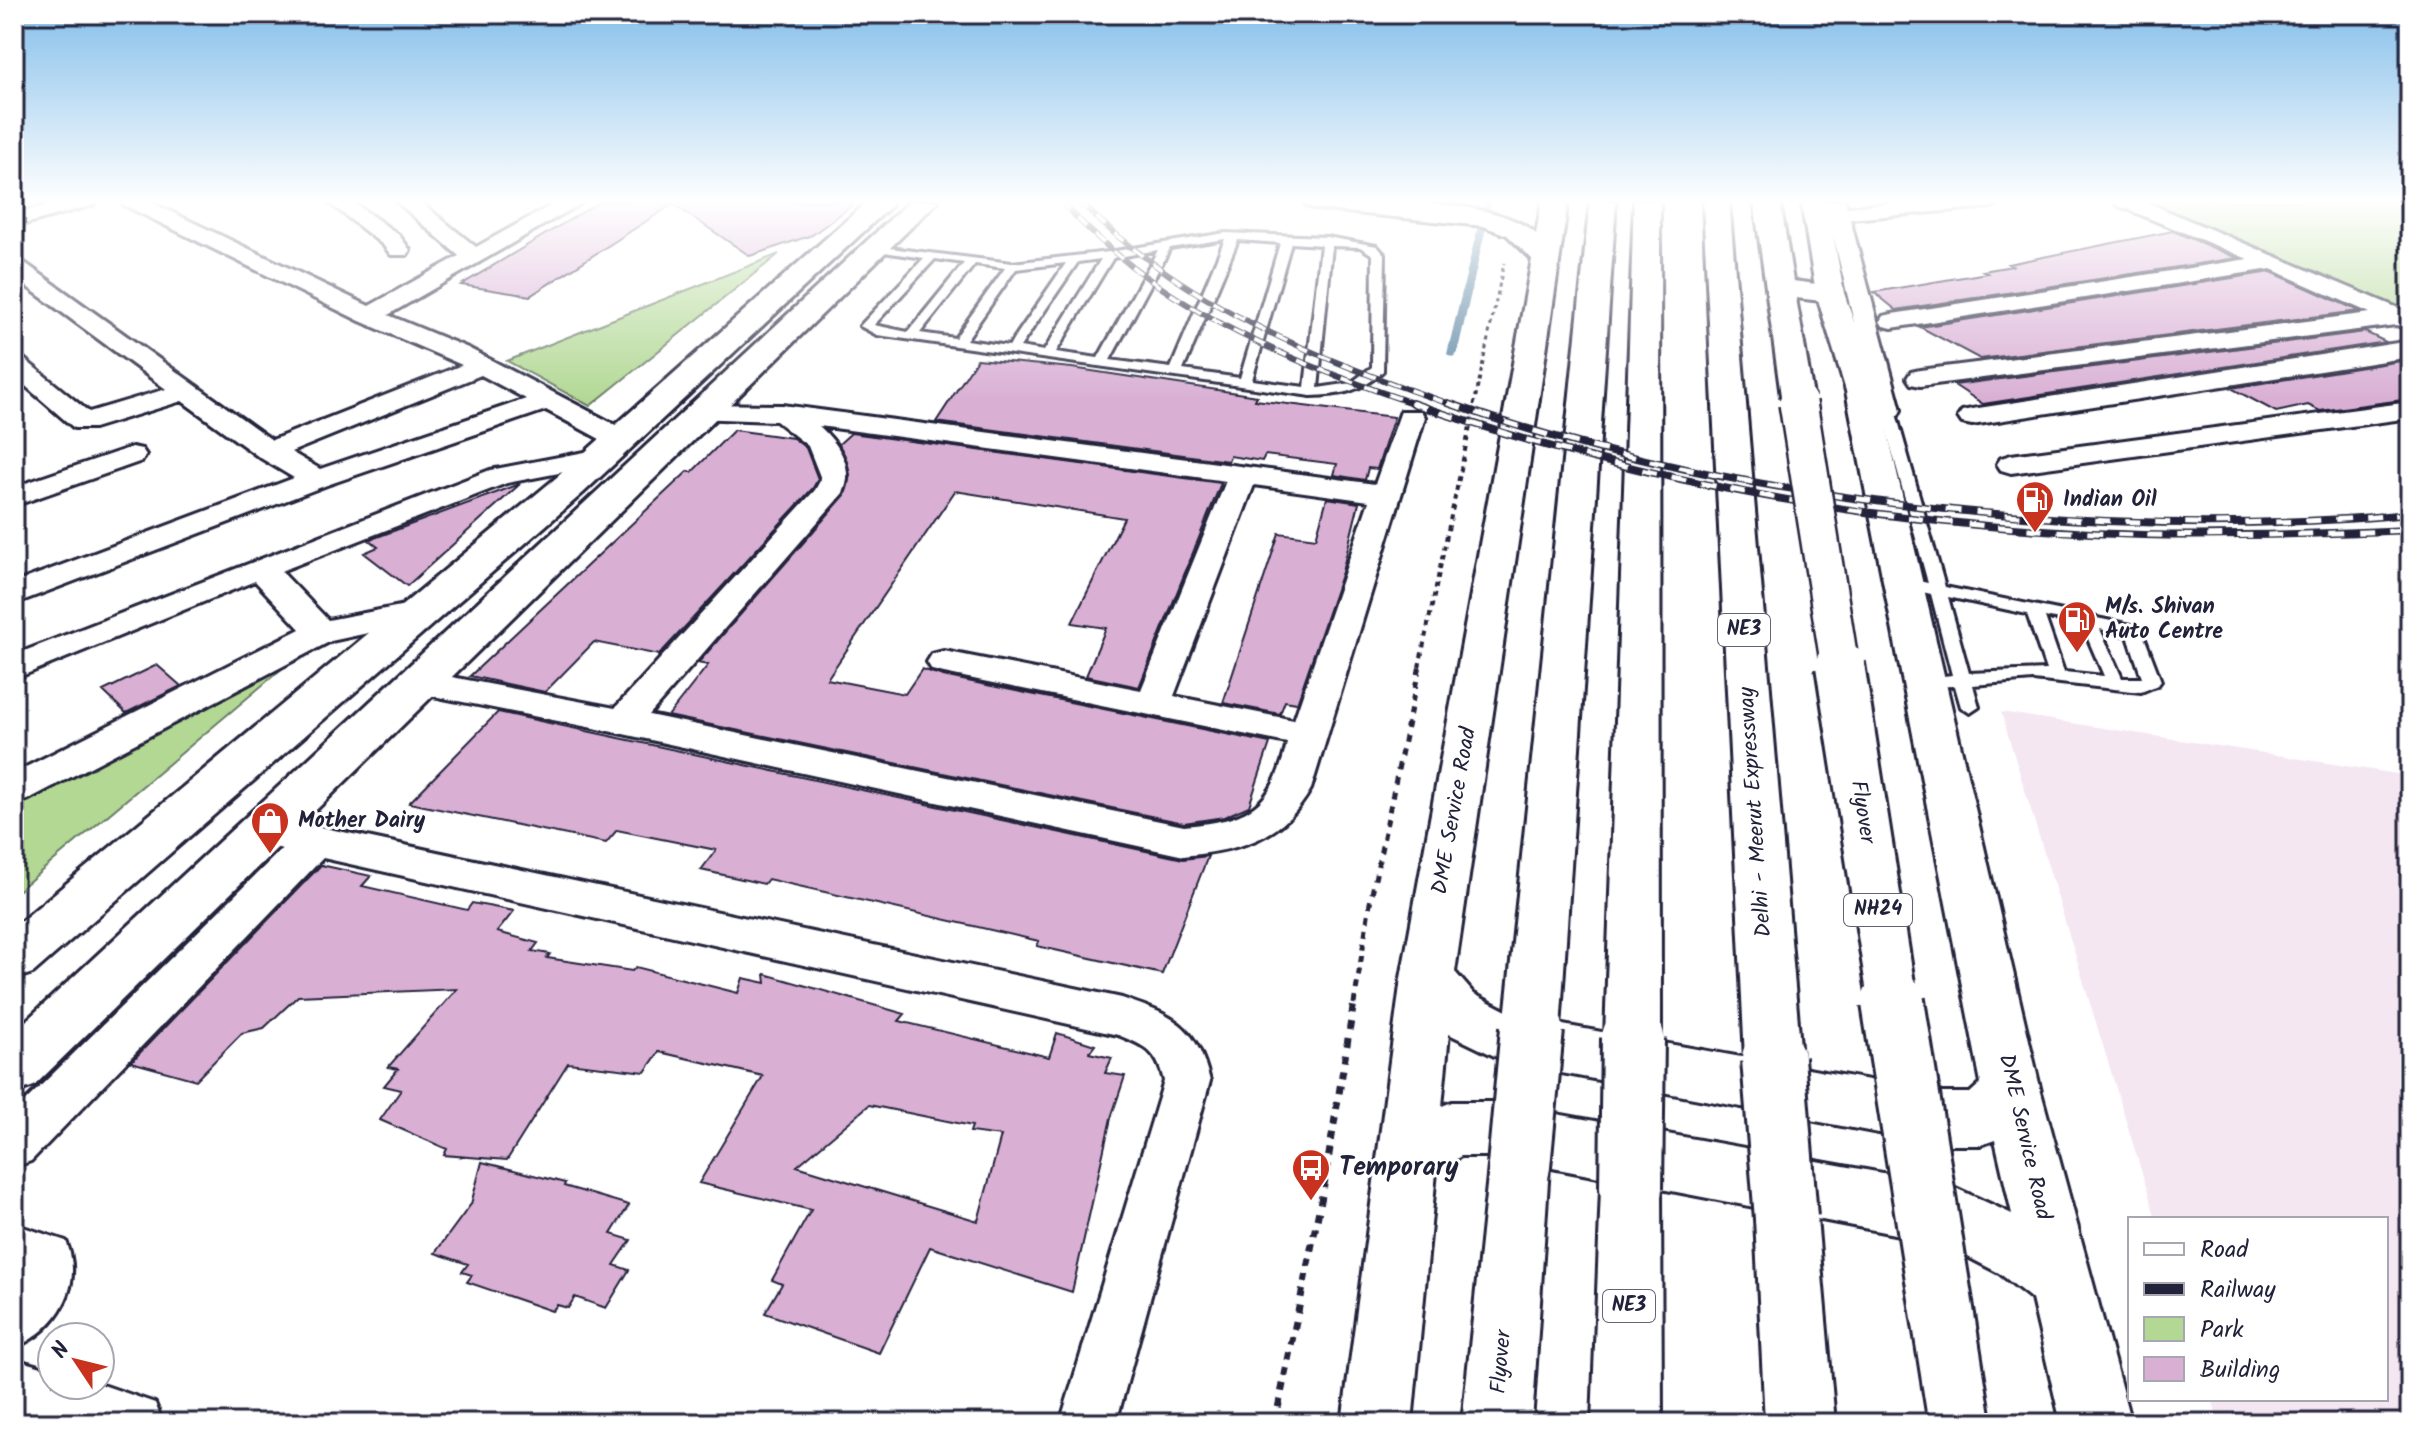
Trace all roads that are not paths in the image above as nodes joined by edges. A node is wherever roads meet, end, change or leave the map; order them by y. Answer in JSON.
{"nodes":[{"id":1,"x":17,"y":268,"type":"edge"},
{"id":2,"x":270,"y":268,"type":"edge"},
{"id":3,"x":454,"y":268,"type":"edge"},
{"id":4,"x":810,"y":268,"type":"edge"},
{"id":5,"x":856,"y":268,"type":"edge"},
{"id":6,"x":921,"y":268,"type":"edge"},
{"id":7,"x":966,"y":268,"type":"edge"},
{"id":8,"x":1011,"y":268,"type":"edge"},
{"id":9,"x":1068,"y":268,"type":"edge"},
{"id":10,"x":1101,"y":268,"type":"edge"},
{"id":11,"x":1154,"y":268,"type":"edge"},
{"id":12,"x":1220,"y":268,"type":"edge"},
{"id":13,"x":1278,"y":268,"type":"edge"},
{"id":14,"x":1324,"y":268,"type":"edge"},
{"id":15,"x":1379,"y":268,"type":"edge"},
{"id":16,"x":1546,"y":268,"type":"edge"},
{"id":17,"x":1597,"y":268,"type":"edge"},
{"id":18,"x":1646,"y":268,"type":"edge"},
{"id":19,"x":1720,"y":268,"type":"edge"},
{"id":20,"x":1776,"y":268,"type":"edge"},
{"id":21,"x":1826,"y":268,"type":"edge"},
{"id":22,"x":1852,"y":268,"type":"edge"},
{"id":23,"x":2235,"y":268,"type":"edge"},
{"id":24,"x":2288,"y":268,"type":"edge"},
{"id":25,"x":1779,"y":288,"type":"junction"},
{"id":26,"x":1830,"y":293,"type":"junction"},
{"id":27,"x":369,"y":316,"type":"junction"},
{"id":28,"x":2404,"y":320,"type":"edge"},
{"id":29,"x":1892,"y":321,"type":"dead end"},
{"id":30,"x":911,"y":336,"type":"junction"},
{"id":31,"x":958,"y":343,"type":"junction"},
{"id":32,"x":2410,"y":349,"type":"edge"},
{"id":33,"x":1012,"y":350,"type":"junction"},
{"id":34,"x":1048,"y":355,"type":"junction"},
{"id":35,"x":14,"y":363,"type":"edge"},
{"id":36,"x":1102,"y":363,"type":"junction"},
{"id":37,"x":483,"y":365,"type":"junction"},
{"id":38,"x":1175,"y":373,"type":"junction"},
{"id":39,"x":1920,"y":378,"type":"dead end"},
{"id":40,"x":1245,"y":382,"type":"junction"},
{"id":41,"x":186,"y":391,"type":"junction"},
{"id":42,"x":1311,"y":392,"type":"junction"},
{"id":43,"x":549,"y":400,"type":"junction"},
{"id":44,"x":1888,"y":410,"type":"joint"},
{"id":45,"x":2410,"y":410,"type":"edge"},
{"id":46,"x":704,"y":412,"type":"junction"},
{"id":47,"x":782,"y":413,"type":"junction"},
{"id":48,"x":1411,"y":417,"type":"dead end"},
{"id":49,"x":1972,"y":417,"type":"dead end"},
{"id":50,"x":611,"y":448,"type":"junction"},
{"id":51,"x":269,"y":451,"type":"junction"},
{"id":52,"x":132,"y":455,"type":"dead end"},
{"id":53,"x":2011,"y":464,"type":"dead end"},
{"id":54,"x":1243,"y":475,"type":"junction"},
{"id":55,"x":317,"y":479,"type":"junction"},
{"id":56,"x":1386,"y":494,"type":"junction"},
{"id":57,"x":14,"y":497,"type":"edge"},
{"id":58,"x":260,"y":568,"type":"junction"},
{"id":59,"x":1920,"y":587,"type":"junction"},
{"id":60,"x":14,"y":594,"type":"edge"},
{"id":61,"x":2034,"y":610,"type":"junction"},
{"id":62,"x":421,"y":612,"type":"junction"},
{"id":63,"x":2089,"y":622,"type":"junction"},
{"id":64,"x":321,"y":632,"type":"junction"},
{"id":65,"x":944,"y":662,"type":"dead end"},
{"id":66,"x":14,"y":668,"type":"edge"},
{"id":67,"x":2056,"y":675,"type":"junction"},
{"id":68,"x":2115,"y":681,"type":"junction"},
{"id":69,"x":1944,"y":682,"type":"junction"},
{"id":70,"x":420,"y":683,"type":"junction"},
{"id":71,"x":1153,"y":704,"type":"junction"},
{"id":72,"x":1970,"y":707,"type":"dead end"},
{"id":73,"x":623,"y":722,"type":"junction"},
{"id":74,"x":1307,"y":735,"type":"junction"},
{"id":75,"x":14,"y":790,"type":"edge"},
{"id":76,"x":264,"y":830,"type":"junction"},
{"id":77,"x":315,"y":841,"type":"junction"},
{"id":78,"x":14,"y":958,"type":"edge"},
{"id":79,"x":1428,"y":978,"type":"junction"},
{"id":80,"x":14,"y":1068,"type":"edge"},
{"id":81,"x":2012,"y":1092,"type":"junction"},
{"id":82,"x":14,"y":1145,"type":"edge"},
{"id":83,"x":1407,"y":1158,"type":"junction"},
{"id":84,"x":14,"y":1249,"type":"edge"},
{"id":85,"x":2058,"y":1279,"type":"junction"},
{"id":86,"x":14,"y":1321,"type":"edge"},
{"id":87,"x":14,"y":1387,"type":"edge"},
{"id":88,"x":135,"y":1423,"type":"edge"},
{"id":89,"x":1088,"y":1423,"type":"edge"},
{"id":90,"x":1377,"y":1423,"type":"edge"},
{"id":91,"x":1497,"y":1423,"type":"edge"},
{"id":92,"x":1627,"y":1423,"type":"edge"},
{"id":93,"x":1800,"y":1423,"type":"edge"},
{"id":94,"x":1960,"y":1423,"type":"edge"},
{"id":95,"x":2096,"y":1423,"type":"edge"}],
"edges":[{"from":1,"to":41,"type":"street"},
{"from":2,"to":27,"type":"street"},
{"from":3,"to":27,"type":"street"},
{"from":4,"to":50,"type":"main road"},
{"from":5,"to":46,"type":"main road"},
{"from":6,"to":30,"type":"lane"},
{"from":7,"to":30,"type":"lane"},
{"from":8,"to":31,"type":"lane"},
{"from":9,"to":33,"type":"lane"},
{"from":10,"to":34,"type":"lane"},
{"from":11,"to":36,"type":"lane"},
{"from":12,"to":38,"type":"lane"},
{"from":13,"to":40,"type":"lane"},
{"from":14,"to":42,"type":"lane"},
{"from":15,"to":42,"type":"lane"},
{"from":16,"to":79,"type":"main road","name":"DME Service Road"},
{"from":17,"to":91,"type":"main road","name":"Flyover","bridge":true},
{"from":18,"to":92,"type":"main road","number":"NE3","bridge":true},
{"from":19,"to":93,"type":"main road","name":"Delhi - Meerut Expressway","number":"NE3","bridge":true},
{"from":20,"to":25,"type":"main road","name":"Flyover","number":"NH24"},
{"from":21,"to":26,"type":"main road","name":"DME Service Road"},
{"from":22,"to":44,"type":"street"},
{"from":23,"to":29,"type":"street"},
{"from":24,"to":28,"type":"street"},
{"from":25,"to":26,"type":"main road"},
{"from":25,"to":94,"type":"main road","name":"Flyover","number":"NH24","bridge":true},
{"from":26,"to":59,"type":"main road","name":"DME Service Road"},
{"from":27,"to":37,"type":"street"},
{"from":28,"to":39,"type":"street"},
{"from":30,"to":31,"type":"lane"},
{"from":31,"to":33,"type":"lane"},
{"from":32,"to":49,"type":"street"},
{"from":33,"to":34,"type":"lane"},
{"from":34,"to":36,"type":"lane"},
{"from":35,"to":41,"type":"street"},
{"from":36,"to":38,"type":"lane"},
{"from":37,"to":43,"type":"street"},
{"from":37,"to":51,"type":"street"},
{"from":38,"to":40,"type":"lane"},
{"from":40,"to":42,"type":"lane"},
{"from":41,"to":51,"type":"street"},
{"from":43,"to":50,"type":"street"},
{"from":43,"to":55,"type":"street"},
{"from":44,"to":59,"type":"lane"},
{"from":45,"to":53,"type":"street"},
{"from":46,"to":47,"type":"street"},
{"from":46,"to":70,"type":"main road"},
{"from":47,"to":54,"type":"street"},
{"from":47,"to":73,"type":"street"},
{"from":48,"to":56,"type":"street"},
{"from":50,"to":58,"type":"street"},
{"from":50,"to":62,"type":"main road"},
{"from":51,"to":55,"type":"street"},
{"from":52,"to":57,"type":"street"},
{"from":54,"to":56,"type":"street"},
{"from":54,"to":71,"type":"street"},
{"from":55,"to":60,"type":"street"},
{"from":56,"to":74,"type":"street"},
{"from":58,"to":64,"type":"street"},
{"from":58,"to":66,"type":"street"},
{"from":59,"to":61,"type":"lane"},
{"from":59,"to":69,"type":"main road","name":"DME Service Road"},
{"from":61,"to":63,"type":"lane"},
{"from":61,"to":67,"type":"lane"},
{"from":62,"to":64,"type":"street"},
{"from":62,"to":78,"type":"main road"},
{"from":63,"to":68,"type":"lane"},
{"from":63,"to":68,"type":"lane"},
{"from":64,"to":75,"type":"street"},
{"from":65,"to":71,"type":"street"},
{"from":67,"to":68,"type":"lane"},
{"from":67,"to":69,"type":"lane"},
{"from":69,"to":72,"type":"lane"},
{"from":69,"to":81,"type":"main road","name":"DME Service Road"},
{"from":70,"to":73,"type":"street"},
{"from":70,"to":76,"type":"main road"},
{"from":71,"to":74,"type":"street"},
{"from":73,"to":74,"type":"street"},
{"from":76,"to":77,"type":"street"},
{"from":76,"to":80,"type":"main road"},
{"from":77,"to":82,"type":"street"},
{"from":77,"to":89,"type":"street"},
{"from":79,"to":81,"type":"main road"},
{"from":79,"to":83,"type":"main road","name":"DME Service Road"},
{"from":81,"to":85,"type":"main road","name":"DME Service Road"},
{"from":83,"to":85,"type":"main road"},
{"from":83,"to":90,"type":"main road","name":"DME Service Road"},
{"from":84,"to":86,"type":"street"},
{"from":85,"to":95,"type":"main road","name":"DME Service Road"},
{"from":87,"to":88,"type":"street"}]}
